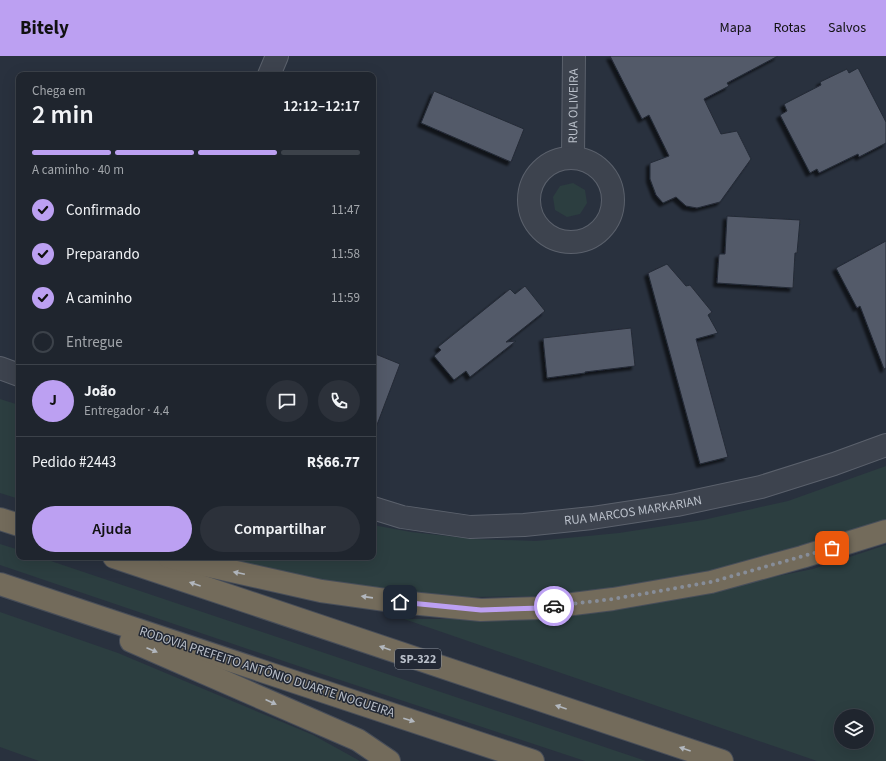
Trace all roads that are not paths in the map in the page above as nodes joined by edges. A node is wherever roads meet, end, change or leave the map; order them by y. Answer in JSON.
{"nodes":[{"id":1,"x":277,"y":56,"type":"edge"},
{"id":2,"x":574,"y":56,"type":"edge"},
{"id":3,"x":270,"y":72,"type":"edge"},
{"id":4,"x":573,"y":156,"type":"dead end"},
{"id":5,"x":0,"y":368,"type":"edge"},
{"id":6,"x":16,"y":374,"type":"edge"},
{"id":7,"x":886,"y":445,"type":"edge"},
{"id":8,"x":376,"y":509,"type":"edge"},
{"id":9,"x":0,"y":518,"type":"edge"},
{"id":10,"x":16,"y":523,"type":"edge"},
{"id":11,"x":886,"y":531,"type":"edge"},
{"id":12,"x":123,"y":560,"type":"edge"},
{"id":13,"x":182,"y":560,"type":"edge"},
{"id":14,"x":0,"y":584,"type":"edge"},
{"id":15,"x":389,"y":761,"type":"edge"},
{"id":16,"x":533,"y":761,"type":"edge"},
{"id":17,"x":722,"y":761,"type":"edge"}],
"edges":[{"from":1,"to":3,"type":"street"},
{"from":2,"to":4,"type":"street","name":"RUA OLIVEIRA"},
{"from":5,"to":6,"type":"street"},
{"from":7,"to":8,"type":"street","name":"RUA MARCOS MARKARIAN"},
{"from":9,"to":10,"type":"highway"},
{"from":11,"to":13,"type":"highway","one_way":true},
{"from":17,"to":12,"type":"highway","number":"SP-322","one_way":true},
{"from":14,"to":15,"type":"highway","one_way":true},
{"from":14,"to":16,"type":"highway","name":"RODOVIA PREFEITO ANTÔNIO DUARTE NOGUEIRA","one_way":true}]}
